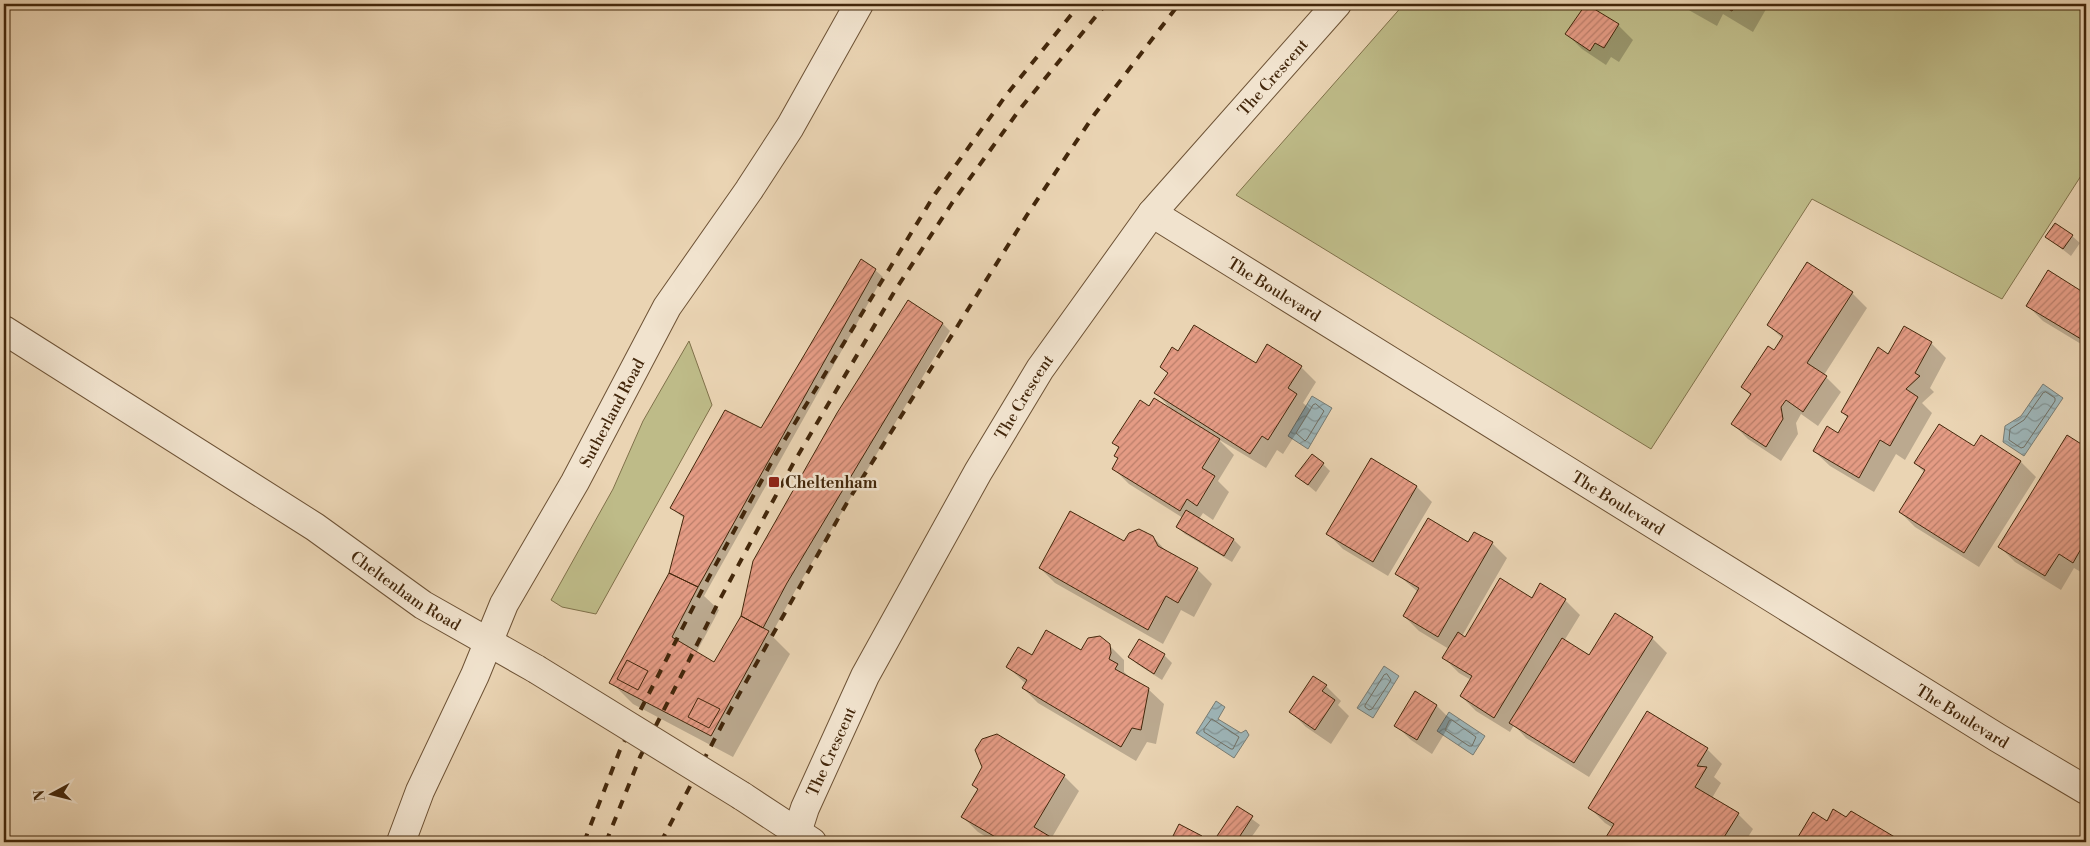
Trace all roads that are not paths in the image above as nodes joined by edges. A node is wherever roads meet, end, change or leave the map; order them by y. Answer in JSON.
{"nodes":[{"id":1,"x":859,"y":4,"type":"edge"},
{"id":2,"x":1337,"y":4,"type":"edge"},
{"id":3,"x":1152,"y":213,"type":"junction"},
{"id":4,"x":4,"y":330,"type":"edge"},
{"id":5,"x":488,"y":641,"type":"junction"},
{"id":6,"x":2086,"y":790,"type":"edge"},
{"id":7,"x":801,"y":839,"type":"edge"},
{"id":8,"x":401,"y":842,"type":"edge"}],
"edges":[{"from":1,"to":5,"type":"street","name":"Sutherland Road"},
{"from":2,"to":3,"type":"street","name":"The Crescent"},
{"from":3,"to":6,"type":"street","name":"The Boulevard"},
{"from":3,"to":7,"type":"street","name":"The Crescent"},
{"from":4,"to":5,"type":"street","name":"Cheltenham Road"},
{"from":5,"to":7,"type":"street","name":"Cheltenham Road","bridge":true},
{"from":5,"to":8,"type":"street","name":"Sutherland Road"}]}
